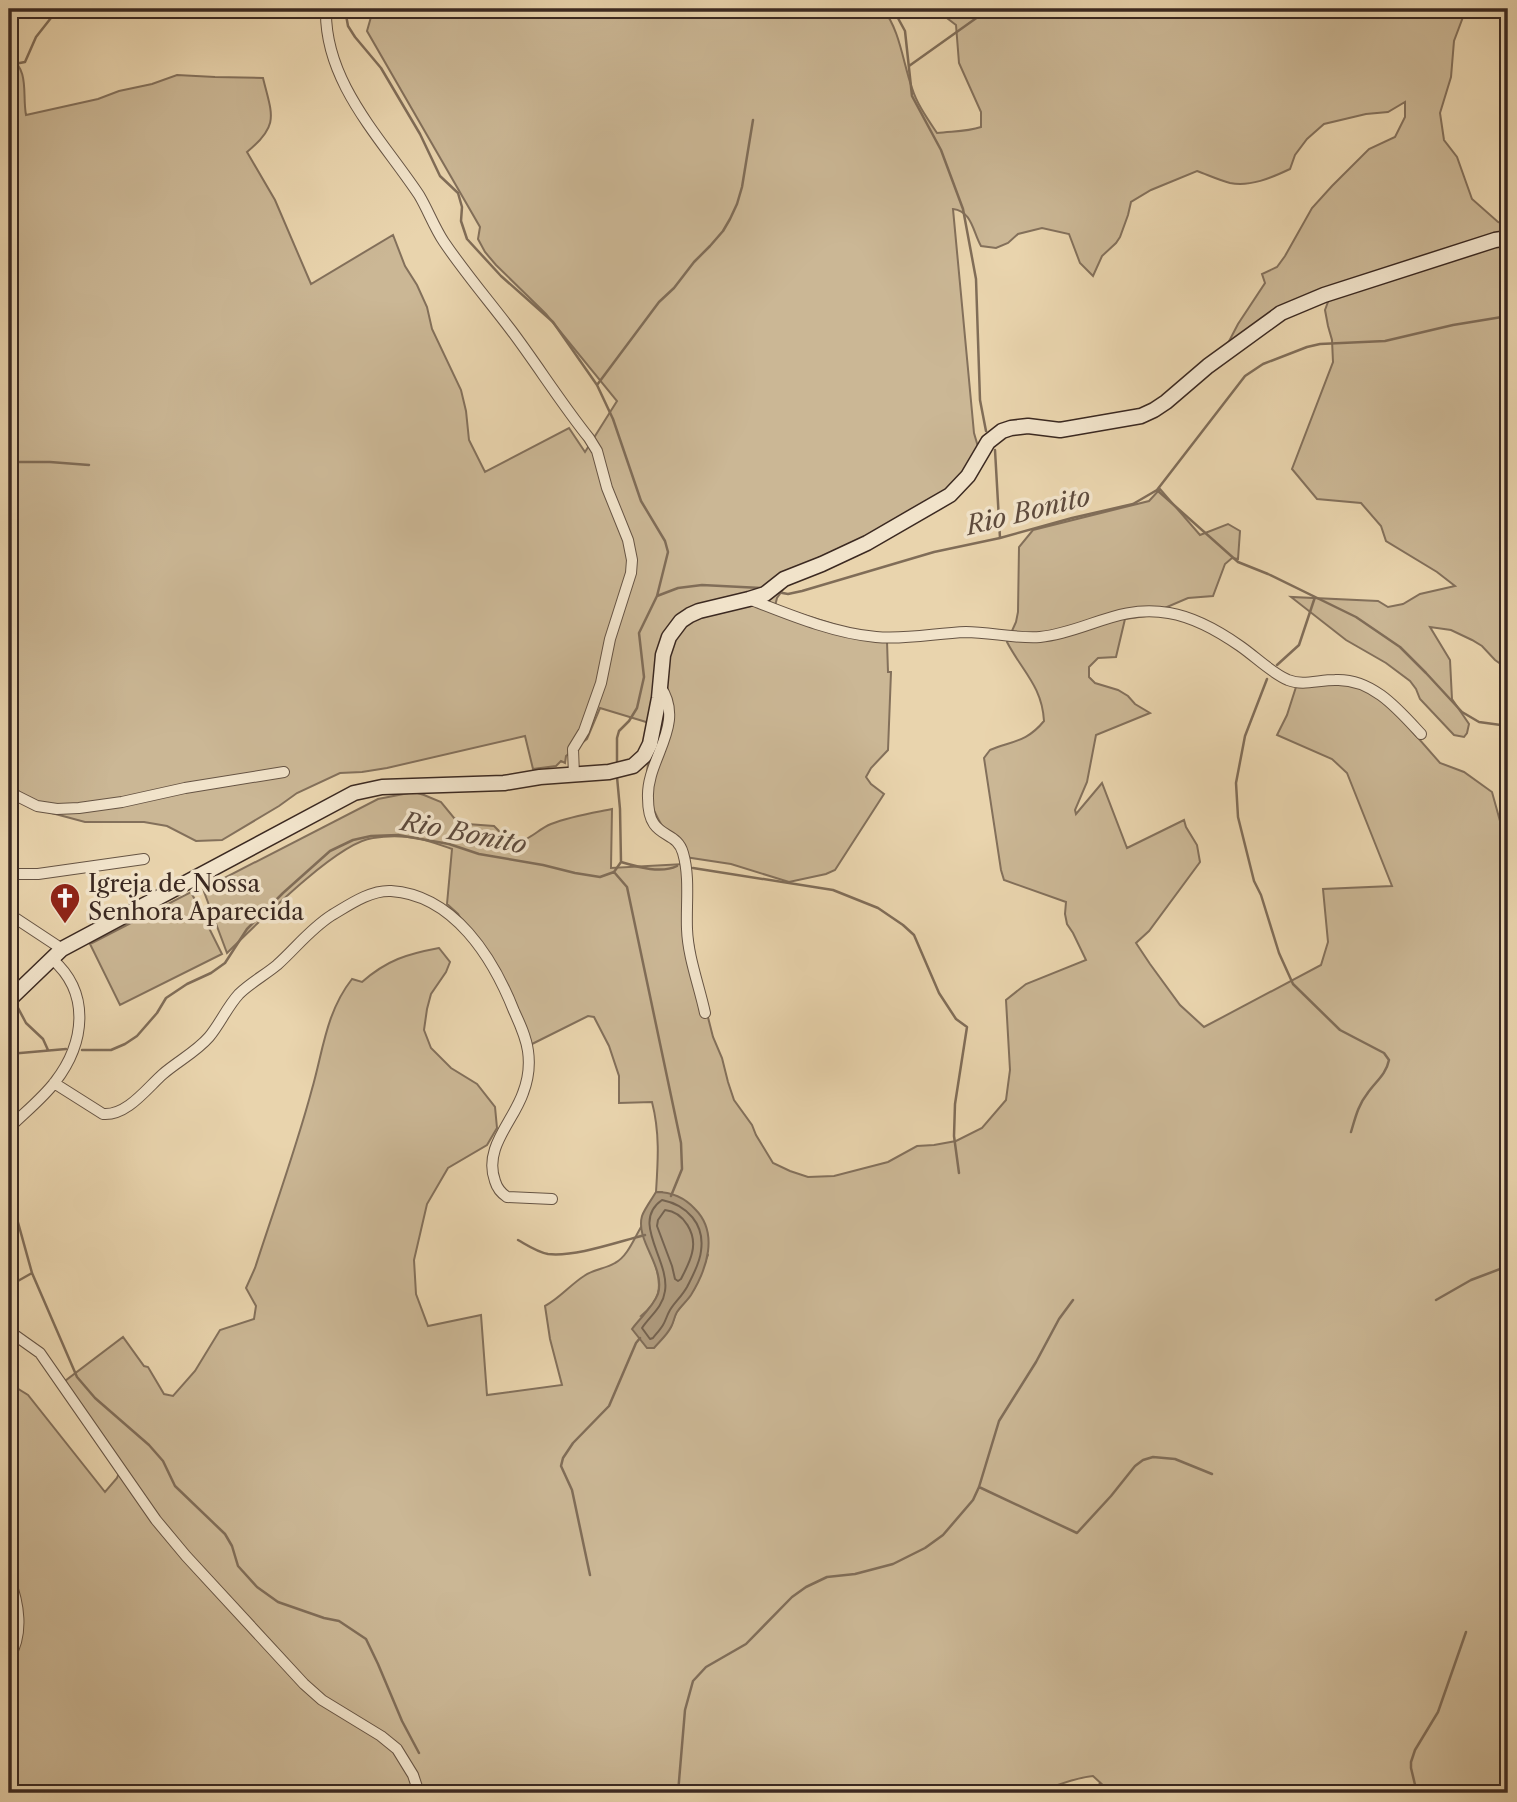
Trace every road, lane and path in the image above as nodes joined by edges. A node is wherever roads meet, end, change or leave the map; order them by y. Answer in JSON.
{"nodes":[{"id":1,"x":326,"y":9,"type":"edge"},
{"id":2,"x":1508,"y":238,"type":"edge"},
{"id":3,"x":750,"y":599,"type":"junction"},
{"id":4,"x":660,"y":685,"type":"junction"},
{"id":5,"x":1421,"y":734,"type":"dead end"},
{"id":6,"x":284,"y":772,"type":"dead end"},
{"id":7,"x":574,"y":775,"type":"junction"},
{"id":8,"x":9,"y":790,"type":"edge"},
{"id":9,"x":144,"y":859,"type":"dead end"},
{"id":10,"x":9,"y":874,"type":"edge"},
{"id":11,"x":9,"y":914,"type":"edge"},
{"id":12,"x":57,"y":954,"type":"junction"},
{"id":13,"x":9,"y":1000,"type":"edge"},
{"id":14,"x":705,"y":1013,"type":"dead end"},
{"id":15,"x":54,"y":1083,"type":"junction"},
{"id":16,"x":9,"y":1128,"type":"edge"},
{"id":17,"x":552,"y":1199,"type":"dead end"},
{"id":18,"x":9,"y":1331,"type":"edge"},
{"id":19,"x":9,"y":1578,"type":"edge"},
{"id":20,"x":9,"y":1658,"type":"edge"},
{"id":21,"x":419,"y":1793,"type":"edge"}],
"edges":[{"from":1,"to":7,"type":"street"},
{"from":2,"to":3,"type":"street"},
{"from":3,"to":4,"type":"street"},
{"from":3,"to":5,"type":"street"},
{"from":4,"to":7,"type":"street"},
{"from":4,"to":14,"type":"street"},
{"from":6,"to":8,"type":"street"},
{"from":7,"to":12,"type":"street"},
{"from":9,"to":10,"type":"street"},
{"from":11,"to":12,"type":"street"},
{"from":12,"to":13,"type":"street"},
{"from":12,"to":15,"type":"street"},
{"from":15,"to":16,"type":"street"},
{"from":15,"to":17,"type":"street"},
{"from":18,"to":21,"type":"street"},
{"from":19,"to":20,"type":"street"}]}
